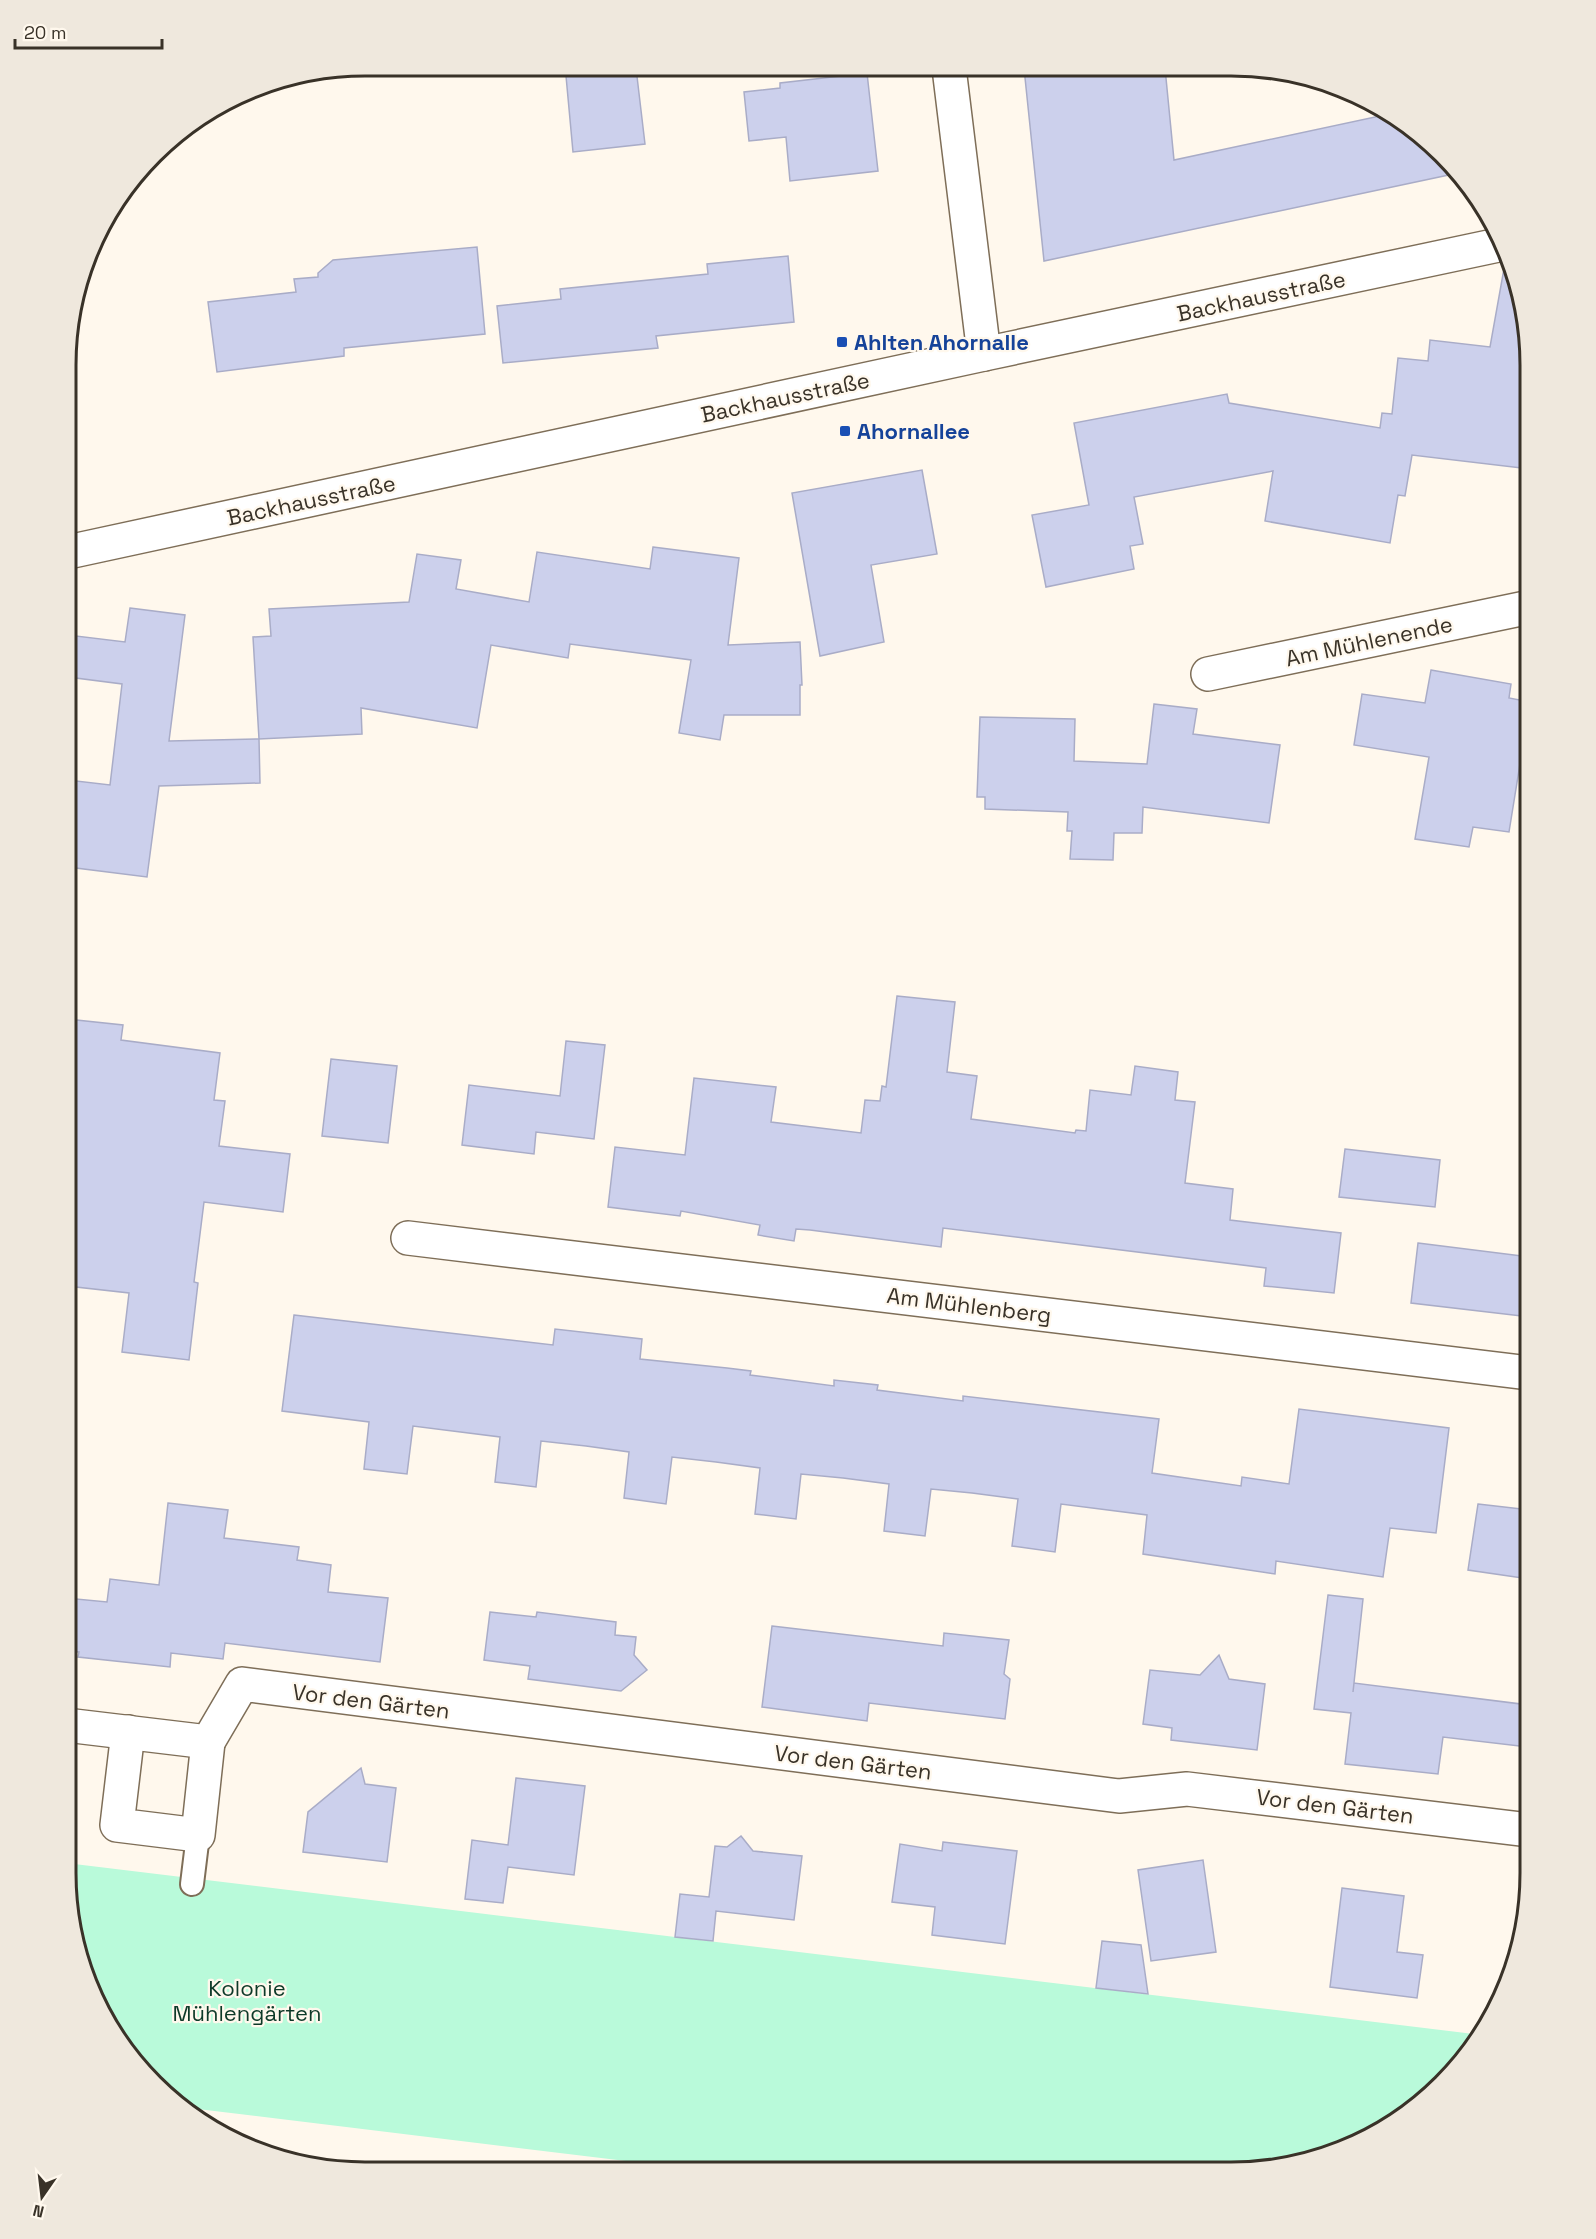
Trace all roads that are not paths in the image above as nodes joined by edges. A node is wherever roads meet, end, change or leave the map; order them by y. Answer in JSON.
{"nodes":[{"id":1,"x":950,"y":76,"type":"edge"},
{"id":2,"x":1494,"y":246,"type":"edge"},
{"id":3,"x":984,"y":354,"type":"junction"},
{"id":4,"x":76,"y":550,"type":"edge"},
{"id":5,"x":1520,"y":609,"type":"edge"},
{"id":6,"x":1208,"y":674,"type":"dead end"},
{"id":7,"x":408,"y":1238,"type":"dead end"},
{"id":8,"x":1520,"y":1372,"type":"edge"},
{"id":9,"x":76,"y":1726,"type":"edge"},
{"id":10,"x":128,"y":1732,"type":"junction"},
{"id":11,"x":208,"y":1742,"type":"junction"},
{"id":12,"x":1520,"y":1829,"type":"edge"},
{"id":13,"x":198,"y":1835,"type":"junction"},
{"id":14,"x":192,"y":1884,"type":"dead end"}],
"edges":[{"from":1,"to":3,"type":"street"},
{"from":2,"to":3,"type":"street","name":"Backhausstraße"},
{"from":3,"to":4,"type":"street","name":"Backhausstraße"},
{"from":5,"to":6,"type":"street","name":"Am Mühlenende"},
{"from":7,"to":8,"type":"street","name":"Am Mühlenberg"},
{"from":9,"to":10,"type":"street"},
{"from":10,"to":11,"type":"street"},
{"from":10,"to":13,"type":"street"},
{"from":11,"to":12,"type":"street","name":"Vor den Gärten"},
{"from":11,"to":13,"type":"street","name":"Vor den Gärten"},
{"from":13,"to":14,"type":"lane"}]}
